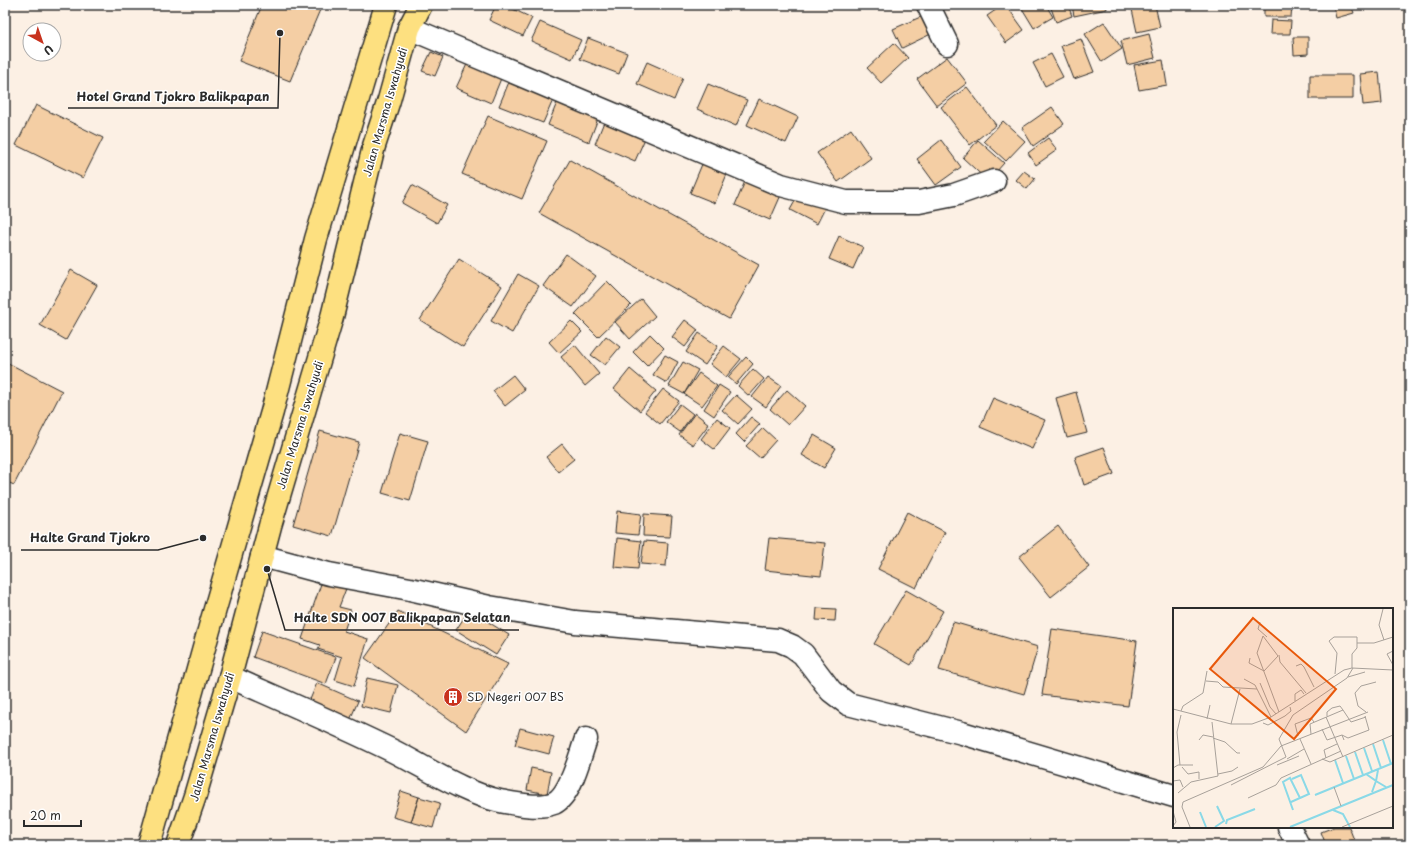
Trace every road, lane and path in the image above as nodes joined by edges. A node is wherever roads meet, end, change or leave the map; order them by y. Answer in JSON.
{"nodes":[{"id":1,"x":386,"y":5,"type":"edge"},
{"id":2,"x":421,"y":5,"type":"edge"},
{"id":3,"x":928,"y":5,"type":"edge"},
{"id":4,"x":409,"y":28,"type":"junction"},
{"id":5,"x":946,"y":44,"type":"dead end"},
{"id":6,"x":994,"y":180,"type":"dead end"},
{"id":7,"x":262,"y":556,"type":"junction"},
{"id":8,"x":230,"y":677,"type":"junction"},
{"id":9,"x":586,"y":739,"type":"dead end"},
{"id":10,"x":1173,"y":796,"type":"edge"},
{"id":11,"x":1290,"y":828,"type":"edge"},
{"id":12,"x":149,"y":845,"type":"edge"},
{"id":13,"x":178,"y":845,"type":"edge"},
{"id":14,"x":1298,"y":845,"type":"edge"}],
"edges":[{"from":1,"to":12,"type":"highway"},
{"from":2,"to":4,"type":"highway","name":"Jalan Marsma Iswahyudi"},
{"from":3,"to":5,"type":"street"},
{"from":4,"to":6,"type":"street"},
{"from":4,"to":7,"type":"highway","name":"Jalan Marsma Iswahyudi"},
{"from":7,"to":8,"type":"highway","name":"Jalan Marsma Iswahyudi"},
{"from":7,"to":10,"type":"street"},
{"from":8,"to":9,"type":"street"},
{"from":8,"to":13,"type":"highway","name":"Jalan Marsma Iswahyudi"},
{"from":11,"to":14,"type":"street"}]}
